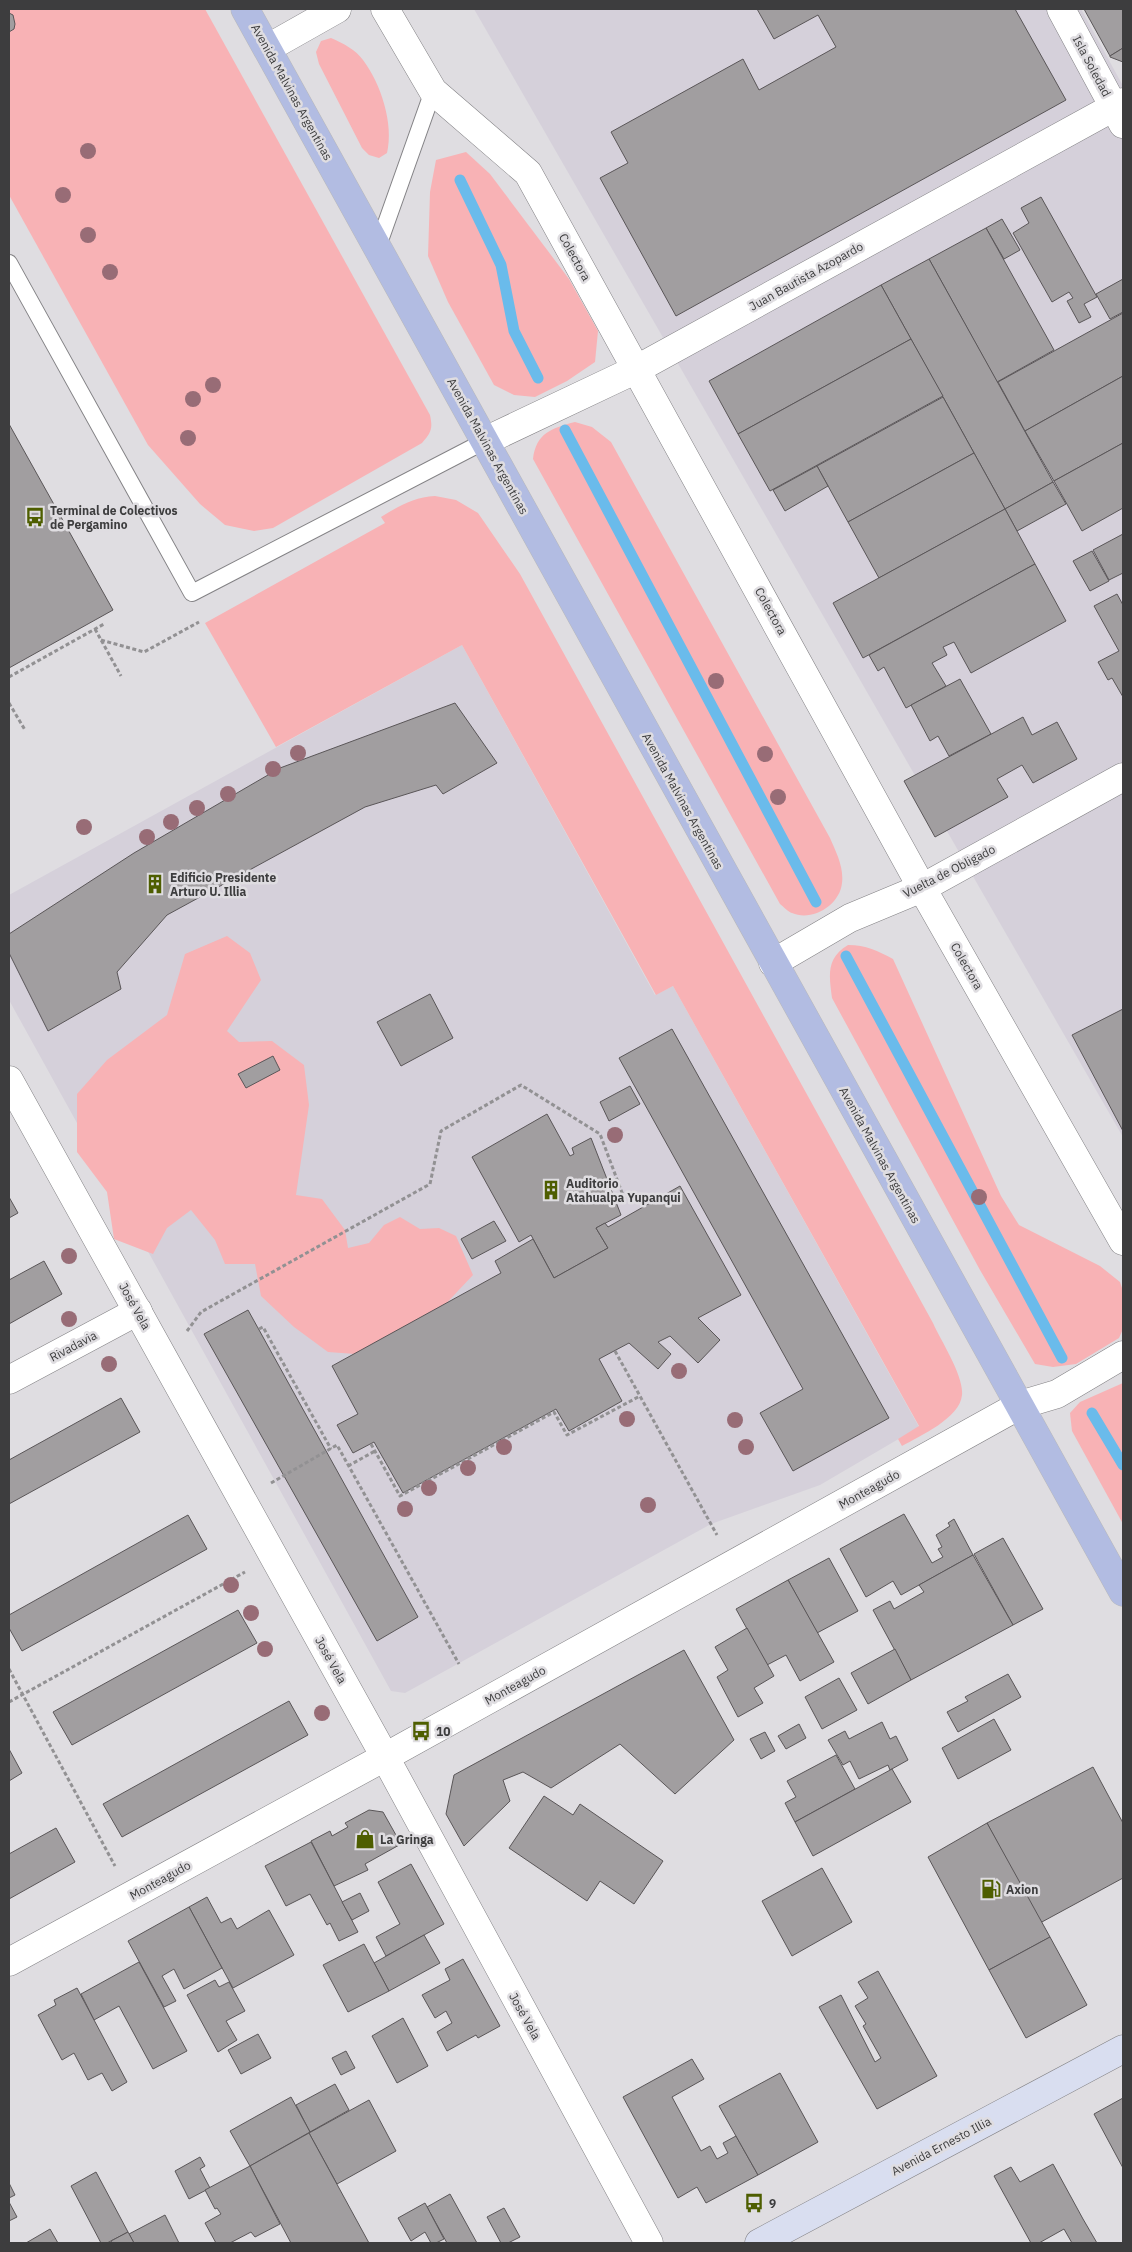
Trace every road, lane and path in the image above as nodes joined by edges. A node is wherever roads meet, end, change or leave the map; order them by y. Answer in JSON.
{"nodes":[{"id":1,"x":245,"y":9,"type":"edge"},
{"id":2,"x":337,"y":9,"type":"edge"},
{"id":3,"x":385,"y":9,"type":"edge"},
{"id":4,"x":1061,"y":9,"type":"edge"},
{"id":5,"x":268,"y":48,"type":"junction"},
{"id":6,"x":433,"y":91,"type":"junction"},
{"id":7,"x":1120,"y":111,"type":"edge"},
{"id":8,"x":378,"y":246,"type":"junction"},
{"id":9,"x":9,"y":263,"type":"edge"},
{"id":10,"x":637,"y":369,"type":"junction"},
{"id":11,"x":485,"y":441,"type":"junction"},
{"id":12,"x":104,"y":624,"type":"dead end"},
{"id":13,"x":95,"y":629,"type":"junction"},
{"id":14,"x":121,"y":676,"type":"dead end"},
{"id":15,"x":9,"y":677,"type":"edge"},
{"id":16,"x":9,"y":703,"type":"edge"},
{"id":17,"x":25,"y":730,"type":"dead end"},
{"id":18,"x":1123,"y":777,"type":"edge"},
{"id":19,"x":922,"y":888,"type":"junction"},
{"id":20,"x":773,"y":964,"type":"junction"},
{"id":21,"x":9,"y":1080,"type":"edge"},
{"id":22,"x":616,"y":1202,"type":"dead end"},
{"id":23,"x":1123,"y":1241,"type":"edge"},
{"id":24,"x":138,"y":1311,"type":"junction"},
{"id":25,"x":259,"y":1330,"type":"dead end"},
{"id":26,"x":185,"y":1334,"type":"dead end"},
{"id":27,"x":615,"y":1351,"type":"dead end"},
{"id":28,"x":1123,"y":1355,"type":"edge"},
{"id":29,"x":9,"y":1380,"type":"edge"},
{"id":30,"x":640,"y":1396,"type":"junction"},
{"id":31,"x":1020,"y":1405,"type":"junction"},
{"id":32,"x":371,"y":1444,"type":"dead end"},
{"id":33,"x":331,"y":1449,"type":"junction"},
{"id":34,"x":376,"y":1452,"type":"junction"},
{"id":35,"x":348,"y":1466,"type":"junction"},
{"id":36,"x":268,"y":1484,"type":"dead end"},
{"id":37,"x":274,"y":1557,"type":"junction"},
{"id":38,"x":733,"y":1564,"type":"junction"},
{"id":39,"x":1123,"y":1592,"type":"edge"},
{"id":40,"x":459,"y":1664,"type":"dead end"},
{"id":41,"x":9,"y":1669,"type":"edge"},
{"id":42,"x":22,"y":1694,"type":"junction"},
{"id":43,"x":9,"y":1702,"type":"edge"},
{"id":44,"x":385,"y":1757,"type":"junction"},
{"id":45,"x":131,"y":1896,"type":"junction"},
{"id":46,"x":9,"y":1962,"type":"edge"},
{"id":47,"x":1123,"y":2049,"type":"edge"},
{"id":48,"x":649,"y":2243,"type":"edge"},
{"id":49,"x":759,"y":2243,"type":"edge"}],
"edges":[{"from":1,"to":5,"type":"main road","name":"Avenida Malvinas Argentinas"},
{"from":2,"to":5,"type":"street"},
{"from":3,"to":6,"type":"street","name":"Colectora"},
{"from":4,"to":7,"type":"street","name":"Isla Soledad"},
{"from":5,"to":8,"type":"main road","name":"Avenida Malvinas Argentinas"},
{"from":6,"to":8,"type":"lane"},
{"from":6,"to":10,"type":"street","name":"Colectora"},
{"from":7,"to":10,"type":"street","name":"Juan Bautista Azopardo"},
{"from":8,"to":11,"type":"main road","name":"Avenida Malvinas Argentinas"},
{"from":9,"to":11,"type":"lane"},
{"from":10,"to":11,"type":"street","name":"Juan Bautista Azopardo"},
{"from":10,"to":19,"type":"street","name":"Colectora"},
{"from":11,"to":20,"type":"main road","name":"Avenida Malvinas Argentinas"},
{"from":12,"to":13,"type":"path"},
{"from":13,"to":14,"type":"path"},
{"from":13,"to":15,"type":"path"},
{"from":16,"to":17,"type":"path"},
{"from":18,"to":19,"type":"street","name":"Vuelta de Obligado"},
{"from":19,"to":20,"type":"street","name":"Vuelta de Obligado"},
{"from":19,"to":23,"type":"street","name":"Colectora"},
{"from":20,"to":31,"type":"main road","name":"Avenida Malvinas Argentinas"},
{"from":21,"to":24,"type":"street","name":"José Vela"},
{"from":22,"to":26,"type":"path"},
{"from":24,"to":29,"type":"street","name":"Rivadavia"},
{"from":24,"to":37,"type":"street","name":"José Vela"},
{"from":25,"to":33,"type":"path"},
{"from":27,"to":30,"type":"path"},
{"from":28,"to":31,"type":"street","name":"Monteagudo"},
{"from":30,"to":34,"type":"path"},
{"from":30,"to":38,"type":"path"},
{"from":31,"to":38,"type":"street","name":"Monteagudo"},
{"from":31,"to":39,"type":"main road","name":"Avenida Malvinas Argentinas"},
{"from":32,"to":34,"type":"path"},
{"from":33,"to":35,"type":"path"},
{"from":33,"to":36,"type":"path"},
{"from":34,"to":35,"type":"path"},
{"from":35,"to":40,"type":"path"},
{"from":37,"to":42,"type":"path"},
{"from":37,"to":44,"type":"street","name":"José Vela"},
{"from":38,"to":44,"type":"street","name":"Monteagudo"},
{"from":41,"to":42,"type":"path"},
{"from":42,"to":43,"type":"path"},
{"from":42,"to":45,"type":"path"},
{"from":44,"to":45,"type":"street","name":"Monteagudo"},
{"from":44,"to":48,"type":"street","name":"José Vela"},
{"from":45,"to":46,"type":"street","name":"Monteagudo"},
{"from":47,"to":49,"type":"main road","name":"Avenida Ernesto Illia"}]}
